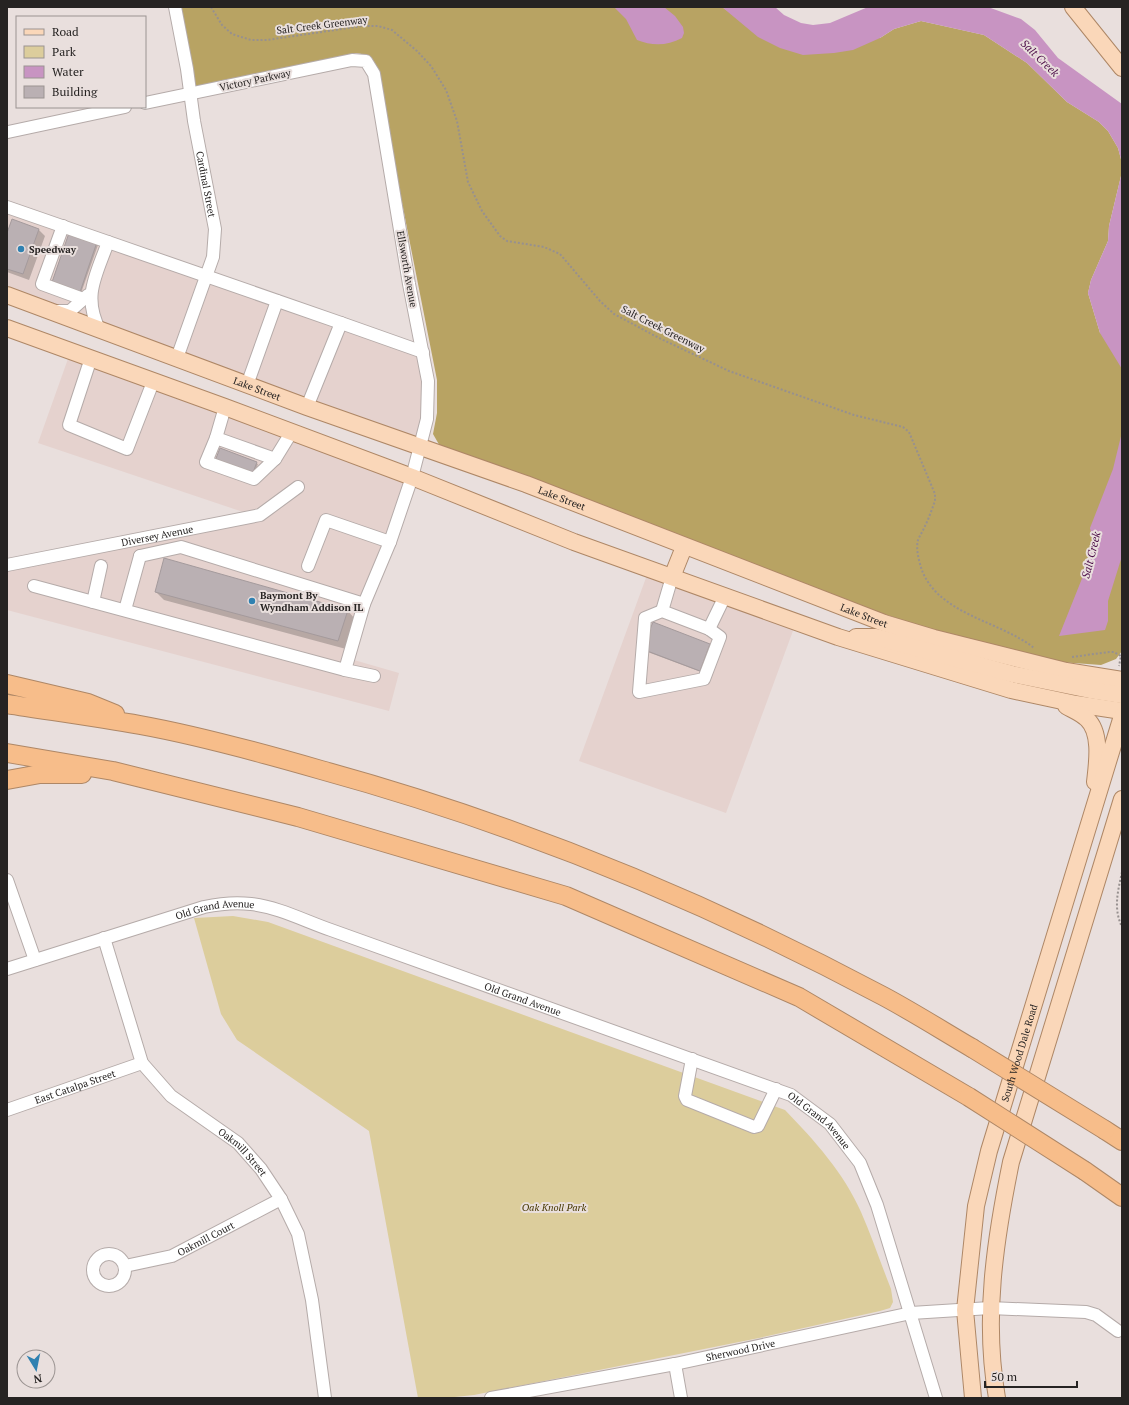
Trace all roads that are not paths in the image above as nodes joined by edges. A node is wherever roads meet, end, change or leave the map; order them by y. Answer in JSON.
{"nodes":[{"id":1,"x":175,"y":7,"type":"edge"},
{"id":2,"x":1073,"y":7,"type":"edge"},
{"id":3,"x":366,"y":61,"type":"joint"},
{"id":4,"x":1122,"y":68,"type":"edge"},
{"id":5,"x":190,"y":93,"type":"junction"},
{"id":6,"x":146,"y":103,"type":"edge"},
{"id":7,"x":120,"y":108,"type":"edge"},
{"id":8,"x":7,"y":131,"type":"edge"},
{"id":9,"x":7,"y":207,"type":"edge"},
{"id":10,"x":63,"y":226,"type":"junction"},
{"id":11,"x":108,"y":242,"type":"junction"},
{"id":12,"x":206,"y":277,"type":"junction"},
{"id":13,"x":7,"y":295,"type":"edge"},
{"id":14,"x":87,"y":296,"type":"junction"},
{"id":15,"x":277,"y":301,"type":"junction"},
{"id":16,"x":47,"y":310,"type":"junction"},
{"id":17,"x":341,"y":323,"type":"junction"},
{"id":18,"x":7,"y":328,"type":"edge"},
{"id":19,"x":100,"y":331,"type":"junction"},
{"id":20,"x":423,"y":352,"type":"junction"},
{"id":21,"x":91,"y":358,"type":"junction"},
{"id":22,"x":177,"y":358,"type":"junction"},
{"id":23,"x":153,"y":382,"type":"junction"},
{"id":24,"x":247,"y":385,"type":"junction"},
{"id":25,"x":225,"y":407,"type":"junction"},
{"id":26,"x":307,"y":407,"type":"junction"},
{"id":27,"x":291,"y":433,"type":"junction"},
{"id":28,"x":216,"y":438,"type":"junction"},
{"id":29,"x":420,"y":448,"type":"junction"},
{"id":30,"x":275,"y":458,"type":"junction"},
{"id":31,"x":412,"y":478,"type":"junction"},
{"id":32,"x":298,"y":487,"type":"dead end"},
{"id":33,"x":129,"y":541,"type":"junction"},
{"id":34,"x":390,"y":542,"type":"junction"},
{"id":35,"x":684,"y":547,"type":"junction"},
{"id":36,"x":140,"y":556,"type":"junction"},
{"id":37,"x":7,"y":565,"type":"edge"},
{"id":38,"x":101,"y":566,"type":"dead end"},
{"id":39,"x":308,"y":566,"type":"dead end"},
{"id":40,"x":672,"y":577,"type":"junction"},
{"id":41,"x":34,"y":586,"type":"dead end"},
{"id":42,"x":725,"y":596,"type":"junction"},
{"id":43,"x":92,"y":602,"type":"junction"},
{"id":44,"x":364,"y":604,"type":"junction"},
{"id":45,"x":125,"y":610,"type":"junction"},
{"id":46,"x":662,"y":611,"type":"junction"},
{"id":47,"x":709,"y":630,"type":"junction"},
{"id":48,"x":838,"y":637,"type":"junction"},
{"id":49,"x":345,"y":670,"type":"junction"},
{"id":50,"x":374,"y":676,"type":"dead end"},
{"id":51,"x":1122,"y":680,"type":"edge"},
{"id":52,"x":7,"y":684,"type":"edge"},
{"id":53,"x":1122,"y":695,"type":"edge"},
{"id":54,"x":1056,"y":700,"type":"junction"},
{"id":55,"x":7,"y":704,"type":"edge"},
{"id":56,"x":1122,"y":711,"type":"edge"},
{"id":57,"x":1120,"y":723,"type":"edge"},
{"id":58,"x":141,"y":725,"type":"junction"},
{"id":59,"x":7,"y":753,"type":"edge"},
{"id":60,"x":126,"y":774,"type":"junction"},
{"id":61,"x":7,"y":780,"type":"edge"},
{"id":62,"x":1122,"y":799,"type":"edge"},
{"id":63,"x":1094,"y":808,"type":"junction"},
{"id":64,"x":7,"y":880,"type":"edge"},
{"id":65,"x":104,"y":938,"type":"junction"},
{"id":66,"x":35,"y":960,"type":"junction"},
{"id":67,"x":7,"y":969,"type":"edge"},
{"id":68,"x":692,"y":1059,"type":"junction"},
{"id":69,"x":142,"y":1063,"type":"junction"},
{"id":70,"x":776,"y":1089,"type":"junction"},
{"id":71,"x":7,"y":1110,"type":"edge"},
{"id":72,"x":1122,"y":1141,"type":"edge"},
{"id":73,"x":1122,"y":1197,"type":"edge"},
{"id":74,"x":281,"y":1199,"type":"junction"},
{"id":75,"x":125,"y":1266,"type":"dead end"},
{"id":76,"x":990,"y":1308,"type":"junction"},
{"id":77,"x":965,"y":1310,"type":"junction"},
{"id":78,"x":911,"y":1313,"type":"junction"},
{"id":79,"x":1118,"y":1331,"type":"dead end"},
{"id":80,"x":675,"y":1364,"type":"junction"},
{"id":81,"x":325,"y":1398,"type":"edge"},
{"id":82,"x":490,"y":1398,"type":"edge"},
{"id":83,"x":681,"y":1398,"type":"edge"},
{"id":84,"x":936,"y":1398,"type":"edge"},
{"id":85,"x":973,"y":1398,"type":"edge"},
{"id":86,"x":997,"y":1398,"type":"edge"}],
"edges":[{"from":1,"to":5,"type":"street","name":"Cardinal Street"},
{"from":2,"to":4,"type":"main road"},
{"from":3,"to":5,"type":"street","name":"Victory Parkway"},
{"from":3,"to":20,"type":"street","name":"Ellsworth Avenue"},
{"from":5,"to":6,"type":"street","name":"Victory Parkway"},
{"from":5,"to":12,"type":"street","name":"Cardinal Street"},
{"from":7,"to":8,"type":"street"},
{"from":9,"to":10,"type":"street"},
{"from":10,"to":11,"type":"street"},
{"from":10,"to":14,"type":"street"},
{"from":11,"to":12,"type":"street"},
{"from":11,"to":14,"type":"street"},
{"from":12,"to":15,"type":"street"},
{"from":12,"to":22,"type":"street","name":"Cardinal Street"},
{"from":13,"to":16,"type":"main road","name":"Lake Street"},
{"from":14,"to":16,"type":"street"},
{"from":14,"to":19,"type":"street"},
{"from":15,"to":17,"type":"street"},
{"from":15,"to":24,"type":"street"},
{"from":16,"to":19,"type":"main road","name":"Lake Street"},
{"from":17,"to":20,"type":"street"},
{"from":17,"to":26,"type":"street"},
{"from":18,"to":21,"type":"main road"},
{"from":19,"to":22,"type":"main road","name":"Lake Street"},
{"from":20,"to":29,"type":"street","name":"Ellsworth Avenue"},
{"from":21,"to":23,"type":"main road"},
{"from":21,"to":23,"type":"street"},
{"from":22,"to":24,"type":"main road","name":"Lake Street"},
{"from":23,"to":25,"type":"main road"},
{"from":24,"to":26,"type":"main road","name":"Lake Street"},
{"from":25,"to":27,"type":"main road"},
{"from":25,"to":28,"type":"street"},
{"from":26,"to":29,"type":"main road","name":"Lake Street"},
{"from":27,"to":30,"type":"street"},
{"from":27,"to":31,"type":"main road"},
{"from":28,"to":30,"type":"street"},
{"from":28,"to":30,"type":"street"},
{"from":29,"to":31,"type":"street","name":"Ellsworth Avenue"},
{"from":29,"to":35,"type":"main road","name":"Lake Street"},
{"from":31,"to":34,"type":"street","name":"Ellsworth Avenue"},
{"from":31,"to":40,"type":"main road"},
{"from":32,"to":33,"type":"street","name":"Diversey Avenue"},
{"from":33,"to":36,"type":"street"},
{"from":33,"to":37,"type":"street","name":"Diversey Avenue"},
{"from":34,"to":39,"type":"street"},
{"from":34,"to":44,"type":"street","name":"Ellsworth Avenue"},
{"from":35,"to":40,"type":"main road"},
{"from":35,"to":51,"type":"main road","name":"Lake Street"},
{"from":36,"to":44,"type":"street"},
{"from":36,"to":45,"type":"street"},
{"from":38,"to":43,"type":"street"},
{"from":40,"to":42,"type":"main road"},
{"from":40,"to":46,"type":"street"},
{"from":41,"to":43,"type":"street"},
{"from":42,"to":47,"type":"street"},
{"from":42,"to":48,"type":"main road"},
{"from":43,"to":45,"type":"street"},
{"from":44,"to":49,"type":"street","name":"Ellsworth Avenue"},
{"from":45,"to":49,"type":"street"},
{"from":46,"to":47,"type":"street"},
{"from":46,"to":47,"type":"street"},
{"from":48,"to":53,"type":"main road"},
{"from":48,"to":54,"type":"main road"},
{"from":49,"to":50,"type":"street"},
{"from":52,"to":58,"type":"highway"},
{"from":54,"to":56,"type":"main road"},
{"from":54,"to":63,"type":"main road"},
{"from":55,"to":58,"type":"highway"},
{"from":57,"to":63,"type":"main road","name":"South Wood Dale Road"},
{"from":58,"to":72,"type":"highway","bridge":true},
{"from":59,"to":60,"type":"highway"},
{"from":60,"to":61,"type":"highway"},
{"from":60,"to":73,"type":"highway","bridge":true},
{"from":62,"to":76,"type":"main road"},
{"from":63,"to":77,"type":"main road","name":"South Wood Dale Road"},
{"from":64,"to":66,"type":"street"},
{"from":65,"to":66,"type":"street","name":"Old Grand Avenue"},
{"from":65,"to":68,"type":"street","name":"Old Grand Avenue"},
{"from":65,"to":69,"type":"street","name":"Oakmill Street"},
{"from":66,"to":67,"type":"street","name":"Old Grand Avenue"},
{"from":68,"to":70,"type":"street","name":"Old Grand Avenue"},
{"from":68,"to":70,"type":"street"},
{"from":69,"to":71,"type":"street","name":"East Catalpa Street"},
{"from":69,"to":74,"type":"street","name":"Oakmill Street"},
{"from":70,"to":78,"type":"street","name":"Old Grand Avenue"},
{"from":74,"to":75,"type":"street","name":"Oakmill Court"},
{"from":74,"to":81,"type":"street","name":"Oakmill Street"},
{"from":76,"to":77,"type":"street","name":"Sherwood Drive"},
{"from":76,"to":79,"type":"street","name":"Sherwood Drive"},
{"from":76,"to":86,"type":"main road"},
{"from":77,"to":78,"type":"street","name":"Sherwood Drive"},
{"from":77,"to":85,"type":"main road","name":"South Wood Dale Road"},
{"from":78,"to":80,"type":"street","name":"Sherwood Drive"},
{"from":78,"to":84,"type":"street","name":"Old Grand Avenue"},
{"from":80,"to":82,"type":"street","name":"Sherwood Drive"},
{"from":80,"to":83,"type":"street"}]}
